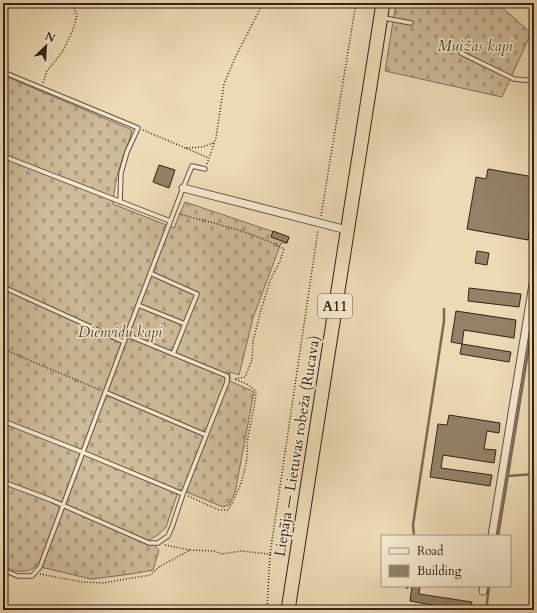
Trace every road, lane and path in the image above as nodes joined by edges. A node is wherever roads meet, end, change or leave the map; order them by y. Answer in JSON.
{"nodes":[{"id":1,"x":72,"y":3,"type":"edge"},
{"id":2,"x":264,"y":3,"type":"edge"},
{"id":3,"x":356,"y":3,"type":"edge"},
{"id":4,"x":383,"y":3,"type":"edge"},
{"id":5,"x":380,"y":18,"type":"junction"},
{"id":6,"x":411,"y":23,"type":"dead end"},
{"id":7,"x":461,"y":53,"type":"dead end"},
{"id":8,"x":3,"y":72,"type":"edge"},
{"id":9,"x":534,"y":81,"type":"edge"},
{"id":10,"x":42,"y":88,"type":"junction"},
{"id":11,"x":138,"y":128,"type":"junction"},
{"id":12,"x":215,"y":142,"type":"junction"},
{"id":13,"x":184,"y":148,"type":"junction"},
{"id":14,"x":3,"y":156,"type":"edge"},
{"id":15,"x":209,"y":158,"type":"junction"},
{"id":16,"x":205,"y":169,"type":"joint"},
{"id":17,"x":183,"y":188,"type":"junction"},
{"id":18,"x":120,"y":202,"type":"junction"},
{"id":19,"x":174,"y":212,"type":"junction"},
{"id":20,"x":170,"y":222,"type":"junction"},
{"id":21,"x":319,"y":224,"type":"junction"},
{"id":22,"x":347,"y":230,"type":"junction"},
{"id":23,"x":150,"y":273,"type":"junction"},
{"id":24,"x":534,"y":278,"type":"edge"},
{"id":25,"x":3,"y":287,"type":"edge"},
{"id":26,"x":138,"y":305,"type":"junction"},
{"id":27,"x":185,"y":324,"type":"junction"},
{"id":28,"x":127,"y":335,"type":"junction"},
{"id":29,"x":124,"y":342,"type":"junction"},
{"id":30,"x":3,"y":349,"type":"edge"},
{"id":31,"x":173,"y":354,"type":"junction"},
{"id":32,"x":105,"y":392,"type":"junction"},
{"id":33,"x":3,"y":421,"type":"edge"},
{"id":34,"x":206,"y":435,"type":"junction"},
{"id":35,"x":82,"y":452,"type":"junction"},
{"id":36,"x":3,"y":482,"type":"edge"},
{"id":37,"x":183,"y":494,"type":"junction"},
{"id":38,"x":63,"y":505,"type":"junction"},
{"id":39,"x":492,"y":535,"type":"edge"},
{"id":40,"x":158,"y":543,"type":"junction"},
{"id":41,"x":190,"y":550,"type":"junction"},
{"id":42,"x":270,"y":554,"type":"junction"},
{"id":43,"x":296,"y":557,"type":"junction"},
{"id":44,"x":3,"y":570,"type":"edge"},
{"id":45,"x":35,"y":573,"type":"junction"},
{"id":46,"x":267,"y":610,"type":"edge"},
{"id":47,"x":288,"y":610,"type":"edge"}],
"edges":[{"from":1,"to":10,"type":"path"},
{"from":2,"to":12,"type":"path"},
{"from":3,"to":21,"type":"path"},
{"from":4,"to":5,"type":"highway","name":"Liepāja — Lietuvas robeža (Rucava)","number":"A11"},
{"from":5,"to":6,"type":"lane"},
{"from":5,"to":22,"type":"highway","name":"Liepāja — Lietuvas robeža (Rucava)","number":"A11"},
{"from":7,"to":9,"type":"lane"},
{"from":8,"to":10,"type":"lane"},
{"from":10,"to":11,"type":"lane"},
{"from":11,"to":13,"type":"path"},
{"from":11,"to":18,"type":"lane"},
{"from":12,"to":13,"type":"path"},
{"from":12,"to":15,"type":"path"},
{"from":13,"to":15,"type":"path"},
{"from":14,"to":18,"type":"lane"},
{"from":15,"to":16,"type":"path"},
{"from":16,"to":17,"type":"lane"},
{"from":17,"to":19,"type":"lane"},
{"from":17,"to":21,"type":"street"},
{"from":18,"to":20,"type":"lane"},
{"from":19,"to":20,"type":"lane"},
{"from":19,"to":37,"type":"path"},
{"from":20,"to":23,"type":"lane"},
{"from":21,"to":22,"type":"street"},
{"from":21,"to":42,"type":"path"},
{"from":22,"to":43,"type":"highway","name":"Liepāja — Lietuvas robeža (Rucava)","number":"A11"},
{"from":23,"to":26,"type":"lane"},
{"from":23,"to":27,"type":"lane"},
{"from":24,"to":39,"type":"street"},
{"from":25,"to":29,"type":"lane"},
{"from":26,"to":27,"type":"lane"},
{"from":26,"to":28,"type":"lane"},
{"from":27,"to":31,"type":"lane"},
{"from":28,"to":29,"type":"lane"},
{"from":28,"to":31,"type":"lane"},
{"from":29,"to":32,"type":"lane"},
{"from":30,"to":32,"type":"path"},
{"from":31,"to":34,"type":"lane"},
{"from":32,"to":34,"type":"lane"},
{"from":32,"to":35,"type":"lane"},
{"from":33,"to":35,"type":"lane"},
{"from":34,"to":37,"type":"lane"},
{"from":35,"to":37,"type":"lane"},
{"from":35,"to":38,"type":"lane"},
{"from":36,"to":38,"type":"lane"},
{"from":37,"to":40,"type":"lane"},
{"from":38,"to":40,"type":"lane"},
{"from":38,"to":45,"type":"lane"},
{"from":40,"to":41,"type":"path"},
{"from":41,"to":42,"type":"path"},
{"from":41,"to":45,"type":"path"},
{"from":42,"to":43,"type":"path"},
{"from":42,"to":46,"type":"path"},
{"from":43,"to":47,"type":"highway","name":"Liepāja — Lietuvas robeža (Rucava)","number":"A11"},
{"from":44,"to":45,"type":"lane"}]}
